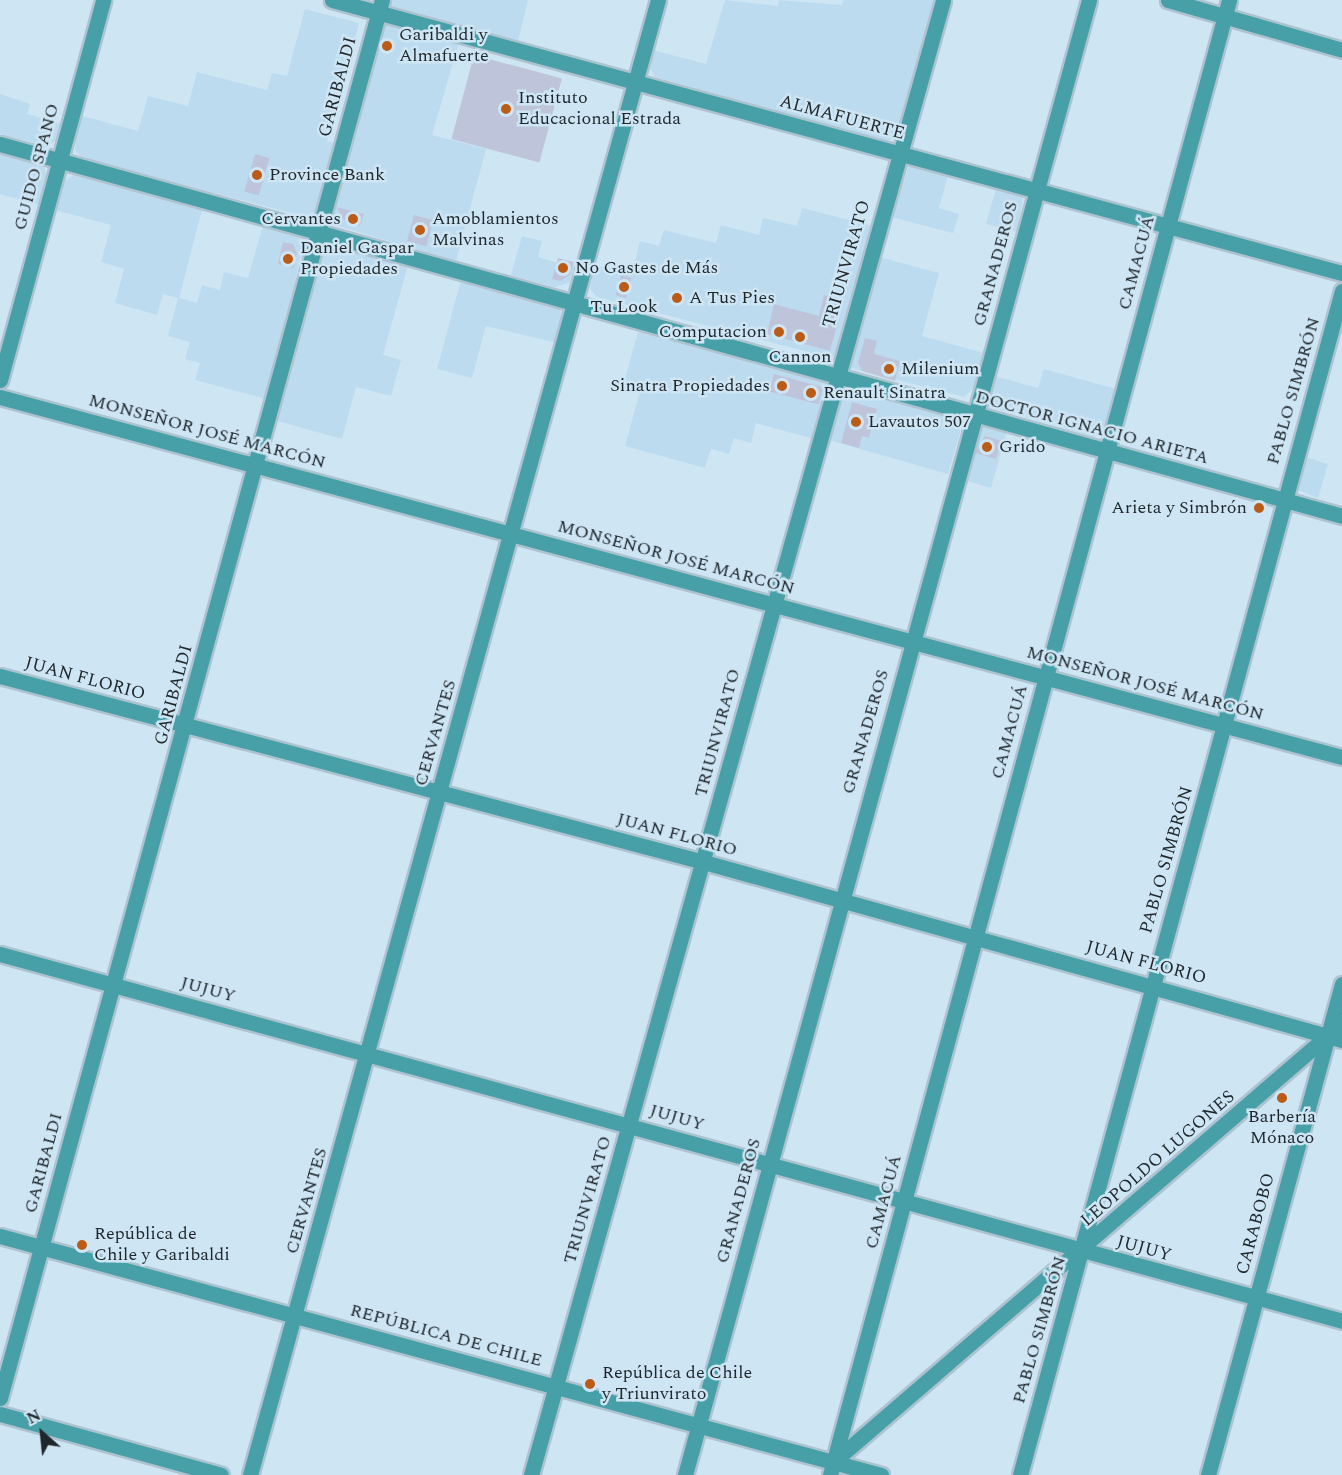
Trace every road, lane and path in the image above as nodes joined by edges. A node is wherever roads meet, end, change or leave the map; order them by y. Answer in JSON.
{"nodes":[{"id":1,"x":103,"y":0,"type":"edge"},
{"id":2,"x":332,"y":0,"type":"edge"},
{"id":3,"x":658,"y":0,"type":"edge"},
{"id":4,"x":943,"y":0,"type":"edge"},
{"id":5,"x":1089,"y":0,"type":"edge"},
{"id":6,"x":1168,"y":0,"type":"edge"},
{"id":7,"x":1229,"y":0,"type":"edge"},
{"id":8,"x":380,"y":6,"type":"edge"},
{"id":9,"x":1225,"y":16,"type":"junction"},
{"id":10,"x":1342,"y":50,"type":"edge"},
{"id":11,"x":636,"y":81,"type":"junction"},
{"id":12,"x":0,"y":144,"type":"edge"},
{"id":13,"x":899,"y":154,"type":"junction"},
{"id":14,"x":59,"y":160,"type":"junction"},
{"id":15,"x":1036,"y":190,"type":"junction"},
{"id":16,"x":1167,"y":226,"type":"junction"},
{"id":17,"x":320,"y":234,"type":"junction"},
{"id":18,"x":1342,"y":273,"type":"edge"},
{"id":19,"x":1342,"y":291,"type":"edge"},
{"id":20,"x":575,"y":301,"type":"junction"},
{"id":21,"x":836,"y":376,"type":"junction"},
{"id":22,"x":0,"y":380,"type":"edge"},
{"id":23,"x":0,"y":397,"type":"edge"},
{"id":24,"x":975,"y":416,"type":"junction"},
{"id":25,"x":1106,"y":452,"type":"junction"},
{"id":26,"x":257,"y":466,"type":"junction"},
{"id":27,"x":1284,"y":500,"type":"junction"},
{"id":28,"x":1342,"y":516,"type":"edge"},
{"id":29,"x":512,"y":534,"type":"junction"},
{"id":30,"x":774,"y":603,"type":"junction"},
{"id":31,"x":912,"y":642,"type":"junction"},
{"id":32,"x":0,"y":676,"type":"edge"},
{"id":33,"x":1046,"y":678,"type":"junction"},
{"id":34,"x":186,"y":726,"type":"junction"},
{"id":35,"x":1224,"y":726,"type":"junction"},
{"id":36,"x":1342,"y":757,"type":"edge"},
{"id":37,"x":439,"y":794,"type":"junction"},
{"id":38,"x":704,"y":862,"type":"junction"},
{"id":39,"x":840,"y":899,"type":"junction"},
{"id":40,"x":974,"y":938,"type":"junction"},
{"id":41,"x":0,"y":954,"type":"edge"},
{"id":42,"x":114,"y":984,"type":"junction"},
{"id":43,"x":1152,"y":984,"type":"junction"},
{"id":44,"x":1342,"y":984,"type":"edge"},
{"id":45,"x":1342,"y":1023,"type":"edge"},
{"id":46,"x":1335,"y":1038,"type":"edge"},
{"id":47,"x":369,"y":1054,"type":"junction"},
{"id":48,"x":629,"y":1125,"type":"junction"},
{"id":49,"x":769,"y":1164,"type":"junction"},
{"id":50,"x":905,"y":1202,"type":"junction"},
{"id":51,"x":0,"y":1236,"type":"edge"},
{"id":52,"x":41,"y":1248,"type":"junction"},
{"id":53,"x":1082,"y":1252,"type":"junction"},
{"id":54,"x":1255,"y":1299,"type":"junction"},
{"id":55,"x":295,"y":1316,"type":"junction"},
{"id":56,"x":1342,"y":1321,"type":"edge"},
{"id":57,"x":555,"y":1386,"type":"junction"},
{"id":58,"x":0,"y":1398,"type":"edge"},
{"id":59,"x":0,"y":1414,"type":"edge"},
{"id":60,"x":699,"y":1426,"type":"junction"},
{"id":61,"x":832,"y":1469,"type":"edge"},
{"id":62,"x":221,"y":1475,"type":"edge"},
{"id":63,"x":250,"y":1475,"type":"edge"},
{"id":64,"x":531,"y":1475,"type":"edge"},
{"id":65,"x":684,"y":1475,"type":"edge"},
{"id":66,"x":881,"y":1475,"type":"edge"},
{"id":67,"x":1020,"y":1475,"type":"edge"},
{"id":68,"x":1208,"y":1475,"type":"edge"}],
"edges":[{"from":1,"to":14,"type":"street","name":"GUIDO SPANO"},
{"from":2,"to":8,"type":"street","name":"ALMAFUERTE"},
{"from":3,"to":11,"type":"street","name":"CERVANTES"},
{"from":4,"to":13,"type":"street","name":"TRIUNVIRATO"},
{"from":5,"to":15,"type":"street","name":"GRANADEROS"},
{"from":6,"to":9,"type":"street"},
{"from":7,"to":9,"type":"street","name":"CAMACUÁ"},
{"from":8,"to":11,"type":"street","name":"ALMAFUERTE"},
{"from":8,"to":17,"type":"street","name":"GARIBALDI"},
{"from":9,"to":10,"type":"street"},
{"from":9,"to":16,"type":"street","name":"CAMACUÁ"},
{"from":11,"to":13,"type":"street","name":"ALMAFUERTE"},
{"from":11,"to":20,"type":"street","name":"CERVANTES"},
{"from":12,"to":14,"type":"street","name":"DOCTOR IGNACIO ARIETA"},
{"from":13,"to":15,"type":"street","name":"ALMAFUERTE"},
{"from":13,"to":21,"type":"street","name":"TRIUNVIRATO"},
{"from":14,"to":17,"type":"street","name":"DOCTOR IGNACIO ARIETA"},
{"from":14,"to":22,"type":"street","name":"GUIDO SPANO"},
{"from":15,"to":16,"type":"street","name":"ALMAFUERTE"},
{"from":15,"to":24,"type":"street","name":"GRANADEROS"},
{"from":16,"to":18,"type":"street","name":"ALMAFUERTE"},
{"from":16,"to":25,"type":"street","name":"CAMACUÁ"},
{"from":17,"to":20,"type":"street","name":"DOCTOR IGNACIO ARIETA"},
{"from":17,"to":26,"type":"street","name":"GARIBALDI"},
{"from":19,"to":27,"type":"street","name":"PABLO SIMBRÓN"},
{"from":20,"to":21,"type":"street","name":"DOCTOR IGNACIO ARIETA"},
{"from":20,"to":29,"type":"street","name":"CERVANTES"},
{"from":21,"to":24,"type":"street","name":"DOCTOR IGNACIO ARIETA"},
{"from":21,"to":30,"type":"street","name":"TRIUNVIRATO"},
{"from":23,"to":26,"type":"street","name":"MONSEÑOR JOSÉ MARCÓN"},
{"from":24,"to":25,"type":"street","name":"DOCTOR IGNACIO ARIETA"},
{"from":24,"to":31,"type":"street","name":"GRANADEROS"},
{"from":25,"to":27,"type":"street","name":"DOCTOR IGNACIO ARIETA"},
{"from":25,"to":33,"type":"street","name":"CAMACUÁ"},
{"from":26,"to":29,"type":"street","name":"MONSEÑOR JOSÉ MARCÓN"},
{"from":26,"to":34,"type":"street","name":"GARIBALDI"},
{"from":27,"to":28,"type":"street","name":"DOCTOR IGNACIO ARIETA"},
{"from":27,"to":35,"type":"street","name":"PABLO SIMBRÓN"},
{"from":29,"to":30,"type":"street","name":"MONSEÑOR JOSÉ MARCÓN"},
{"from":29,"to":37,"type":"street","name":"CERVANTES"},
{"from":30,"to":31,"type":"street","name":"MONSEÑOR JOSÉ MARCÓN"},
{"from":30,"to":38,"type":"street","name":"TRIUNVIRATO"},
{"from":31,"to":33,"type":"street","name":"MONSEÑOR JOSÉ MARCÓN"},
{"from":31,"to":39,"type":"street","name":"GRANADEROS"},
{"from":32,"to":34,"type":"street","name":"JUAN FLORIO"},
{"from":33,"to":35,"type":"street","name":"MONSEÑOR JOSÉ MARCÓN"},
{"from":33,"to":40,"type":"street","name":"CAMACUÁ"},
{"from":34,"to":37,"type":"street","name":"JUAN FLORIO"},
{"from":34,"to":42,"type":"street","name":"GARIBALDI"},
{"from":35,"to":36,"type":"street","name":"MONSEÑOR JOSÉ MARCÓN"},
{"from":35,"to":43,"type":"street","name":"PABLO SIMBRÓN"},
{"from":37,"to":38,"type":"street","name":"JUAN FLORIO"},
{"from":37,"to":47,"type":"street","name":"CERVANTES"},
{"from":38,"to":39,"type":"street","name":"JUAN FLORIO"},
{"from":38,"to":48,"type":"street","name":"TRIUNVIRATO"},
{"from":39,"to":40,"type":"street","name":"JUAN FLORIO"},
{"from":39,"to":49,"type":"street","name":"GRANADEROS"},
{"from":40,"to":43,"type":"street","name":"JUAN FLORIO"},
{"from":40,"to":50,"type":"street","name":"CAMACUÁ"},
{"from":41,"to":42,"type":"street","name":"JUJUY"},
{"from":42,"to":47,"type":"street","name":"JUJUY"},
{"from":42,"to":52,"type":"street","name":"GARIBALDI"},
{"from":43,"to":46,"type":"street","name":"JUAN FLORIO"},
{"from":43,"to":53,"type":"street","name":"PABLO SIMBRÓN"},
{"from":44,"to":46,"type":"street","name":"CARABOBO"},
{"from":45,"to":46,"type":"street","name":"LEOPOLDO LUGONES"},
{"from":46,"to":53,"type":"street","name":"LEOPOLDO LUGONES"},
{"from":46,"to":54,"type":"street","name":"CARABOBO"},
{"from":47,"to":48,"type":"street","name":"JUJUY"},
{"from":47,"to":55,"type":"street","name":"CERVANTES"},
{"from":48,"to":49,"type":"street","name":"JUJUY"},
{"from":48,"to":57,"type":"street","name":"TRIUNVIRATO"},
{"from":49,"to":50,"type":"street","name":"JUJUY"},
{"from":49,"to":60,"type":"street","name":"GRANADEROS"},
{"from":50,"to":53,"type":"street","name":"JUJUY"},
{"from":50,"to":61,"type":"street","name":"CAMACUÁ"},
{"from":51,"to":52,"type":"street","name":"REPÚBLICA DE CHILE"},
{"from":52,"to":55,"type":"street","name":"REPÚBLICA DE CHILE"},
{"from":52,"to":58,"type":"street","name":"GARIBALDI"},
{"from":53,"to":54,"type":"street","name":"JUJUY"},
{"from":53,"to":61,"type":"street","name":"LEOPOLDO LUGONES"},
{"from":53,"to":67,"type":"street","name":"PABLO SIMBRÓN"},
{"from":54,"to":56,"type":"street","name":"JUJUY"},
{"from":54,"to":68,"type":"street","name":"CARABOBO"},
{"from":55,"to":57,"type":"street","name":"REPÚBLICA DE CHILE"},
{"from":55,"to":63,"type":"street","name":"CERVANTES"},
{"from":57,"to":60,"type":"street","name":"REPÚBLICA DE CHILE"},
{"from":57,"to":64,"type":"street","name":"TRIUNVIRATO"},
{"from":59,"to":62,"type":"street"},
{"from":60,"to":61,"type":"street","name":"REPÚBLICA DE CHILE"},
{"from":60,"to":65,"type":"street","name":"GRANADEROS"},
{"from":61,"to":66,"type":"street","name":"REPÚBLICA DE CHILE"}]}
